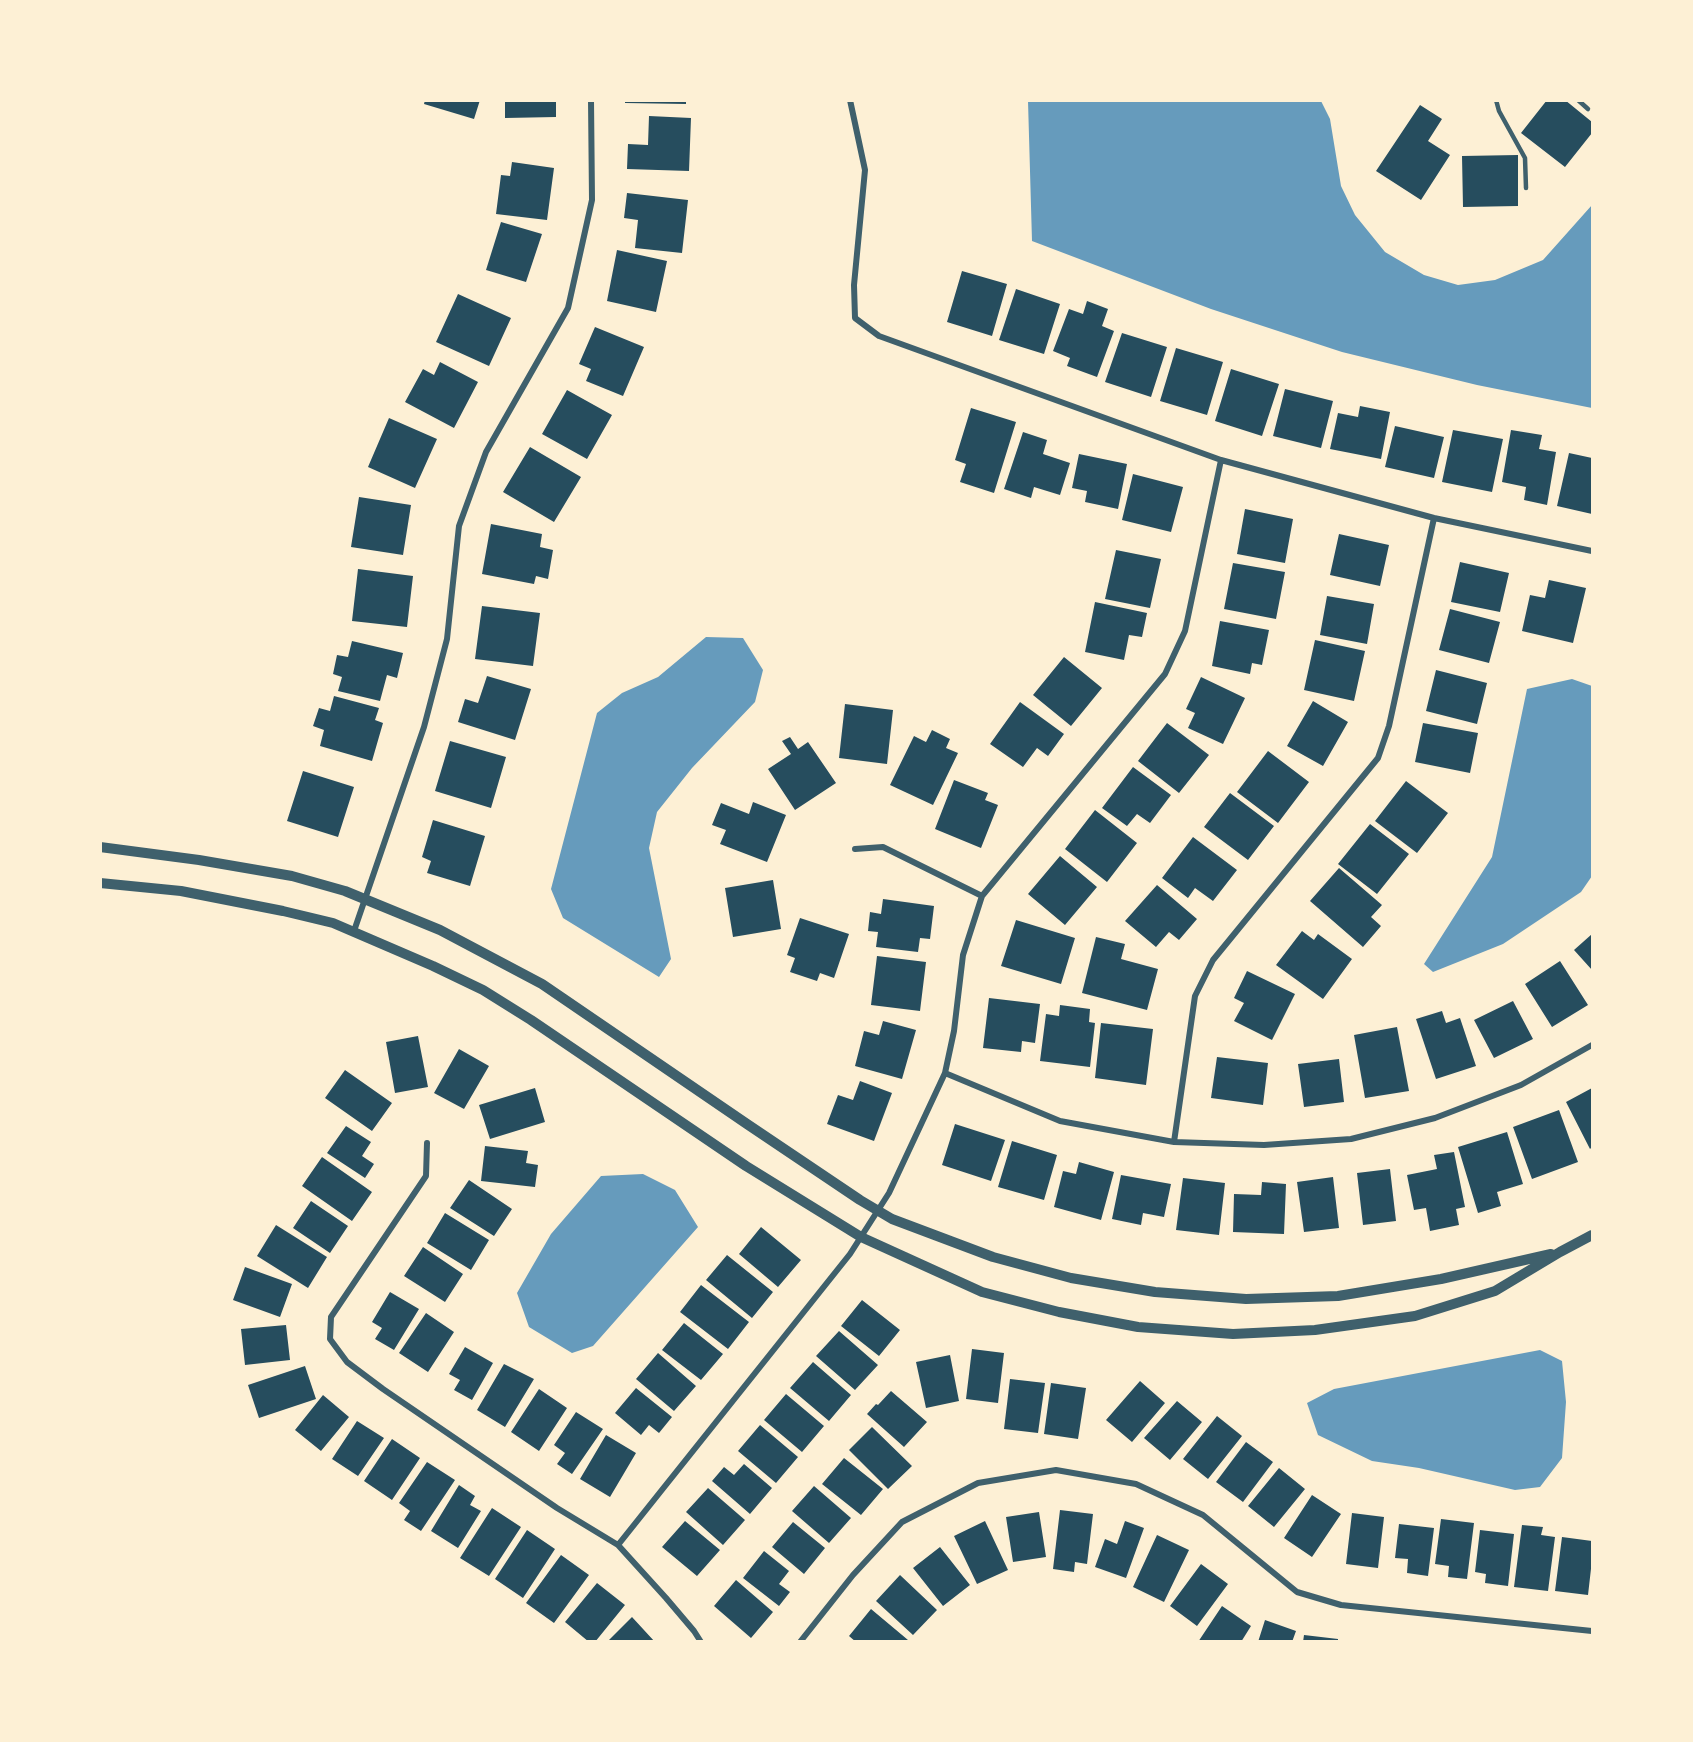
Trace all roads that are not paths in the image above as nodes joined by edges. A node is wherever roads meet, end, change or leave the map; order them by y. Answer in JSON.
{"nodes":[{"id":1,"x":591,"y":100,"type":"edge"},
{"id":2,"x":850,"y":100,"type":"edge"},
{"id":3,"x":1496,"y":100,"type":"edge"},
{"id":4,"x":1578,"y":100,"type":"edge"},
{"id":5,"x":1588,"y":109,"type":"dead end"},
{"id":6,"x":1526,"y":188,"type":"dead end"},
{"id":7,"x":1221,"y":460,"type":"junction"},
{"id":8,"x":1434,"y":518,"type":"junction"},
{"id":9,"x":1593,"y":551,"type":"edge"},
{"id":10,"x":100,"y":847,"type":"edge"},
{"id":11,"x":855,"y":849,"type":"dead end"},
{"id":12,"x":100,"y":883,"type":"edge"},
{"id":13,"x":982,"y":897,"type":"junction"},
{"id":14,"x":366,"y":899,"type":"junction"},
{"id":15,"x":354,"y":931,"type":"junction"},
{"id":16,"x":1593,"y":1045,"type":"edge"},
{"id":17,"x":945,"y":1074,"type":"junction"},
{"id":18,"x":1174,"y":1142,"type":"junction"},
{"id":19,"x":427,"y":1143,"type":"dead end"},
{"id":20,"x":878,"y":1210,"type":"junction"},
{"id":21,"x":1593,"y":1235,"type":"edge"},
{"id":22,"x":861,"y":1237,"type":"junction"},
{"id":23,"x":1560,"y":1252,"type":"junction"},
{"id":24,"x":618,"y":1545,"type":"junction"},
{"id":25,"x":1593,"y":1631,"type":"edge"},
{"id":26,"x":701,"y":1641,"type":"edge"},
{"id":27,"x":800,"y":1641,"type":"edge"}],
"edges":[{"from":1,"to":14,"type":"street"},
{"from":2,"to":7,"type":"street"},
{"from":3,"to":6,"type":"lane"},
{"from":4,"to":5,"type":"lane"},
{"from":7,"to":8,"type":"street"},
{"from":7,"to":13,"type":"street"},
{"from":8,"to":9,"type":"street"},
{"from":8,"to":18,"type":"street"},
{"from":10,"to":14,"type":"street"},
{"from":11,"to":13,"type":"street"},
{"from":12,"to":15,"type":"street"},
{"from":13,"to":17,"type":"street"},
{"from":14,"to":15,"type":"street"},
{"from":14,"to":20,"type":"street"},
{"from":15,"to":22,"type":"street"},
{"from":16,"to":18,"type":"street"},
{"from":17,"to":18,"type":"street"},
{"from":17,"to":20,"type":"street"},
{"from":19,"to":24,"type":"street"},
{"from":20,"to":22,"type":"street"},
{"from":20,"to":23,"type":"street"},
{"from":21,"to":23,"type":"street"},
{"from":22,"to":23,"type":"street"},
{"from":22,"to":24,"type":"street"},
{"from":24,"to":26,"type":"street"},
{"from":25,"to":27,"type":"street"}]}
